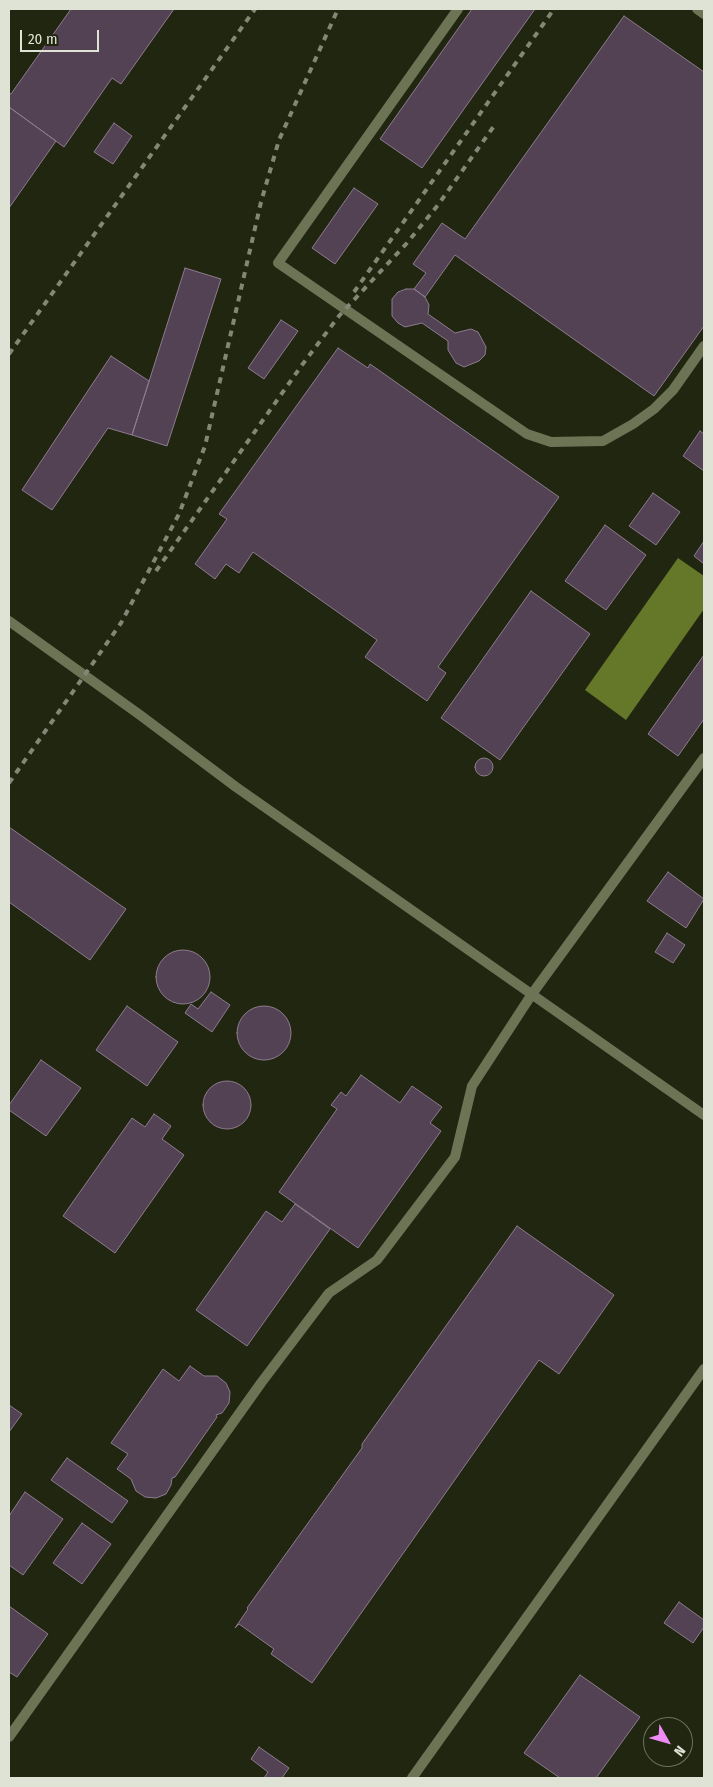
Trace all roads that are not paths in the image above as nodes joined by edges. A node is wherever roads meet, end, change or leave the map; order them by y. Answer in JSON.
{"nodes":[{"id":1,"x":458,"y":9,"type":"edge"},
{"id":2,"x":697,"y":9,"type":"edge"},
{"id":3,"x":704,"y":14,"type":"edge"},
{"id":4,"x":704,"y":346,"type":"edge"},
{"id":5,"x":9,"y":621,"type":"edge"},
{"id":6,"x":704,"y":758,"type":"edge"},
{"id":7,"x":532,"y":994,"type":"junction"},
{"id":8,"x":704,"y":1115,"type":"edge"},
{"id":9,"x":704,"y":1369,"type":"edge"},
{"id":10,"x":9,"y":1737,"type":"edge"},
{"id":11,"x":412,"y":1778,"type":"edge"}],
"edges":[{"from":1,"to":4,"type":"lane"},
{"from":2,"to":3,"type":"lane"},
{"from":5,"to":7,"type":"lane"},
{"from":6,"to":7,"type":"lane"},
{"from":7,"to":8,"type":"lane"},
{"from":7,"to":10,"type":"lane"},
{"from":9,"to":11,"type":"lane"}]}
